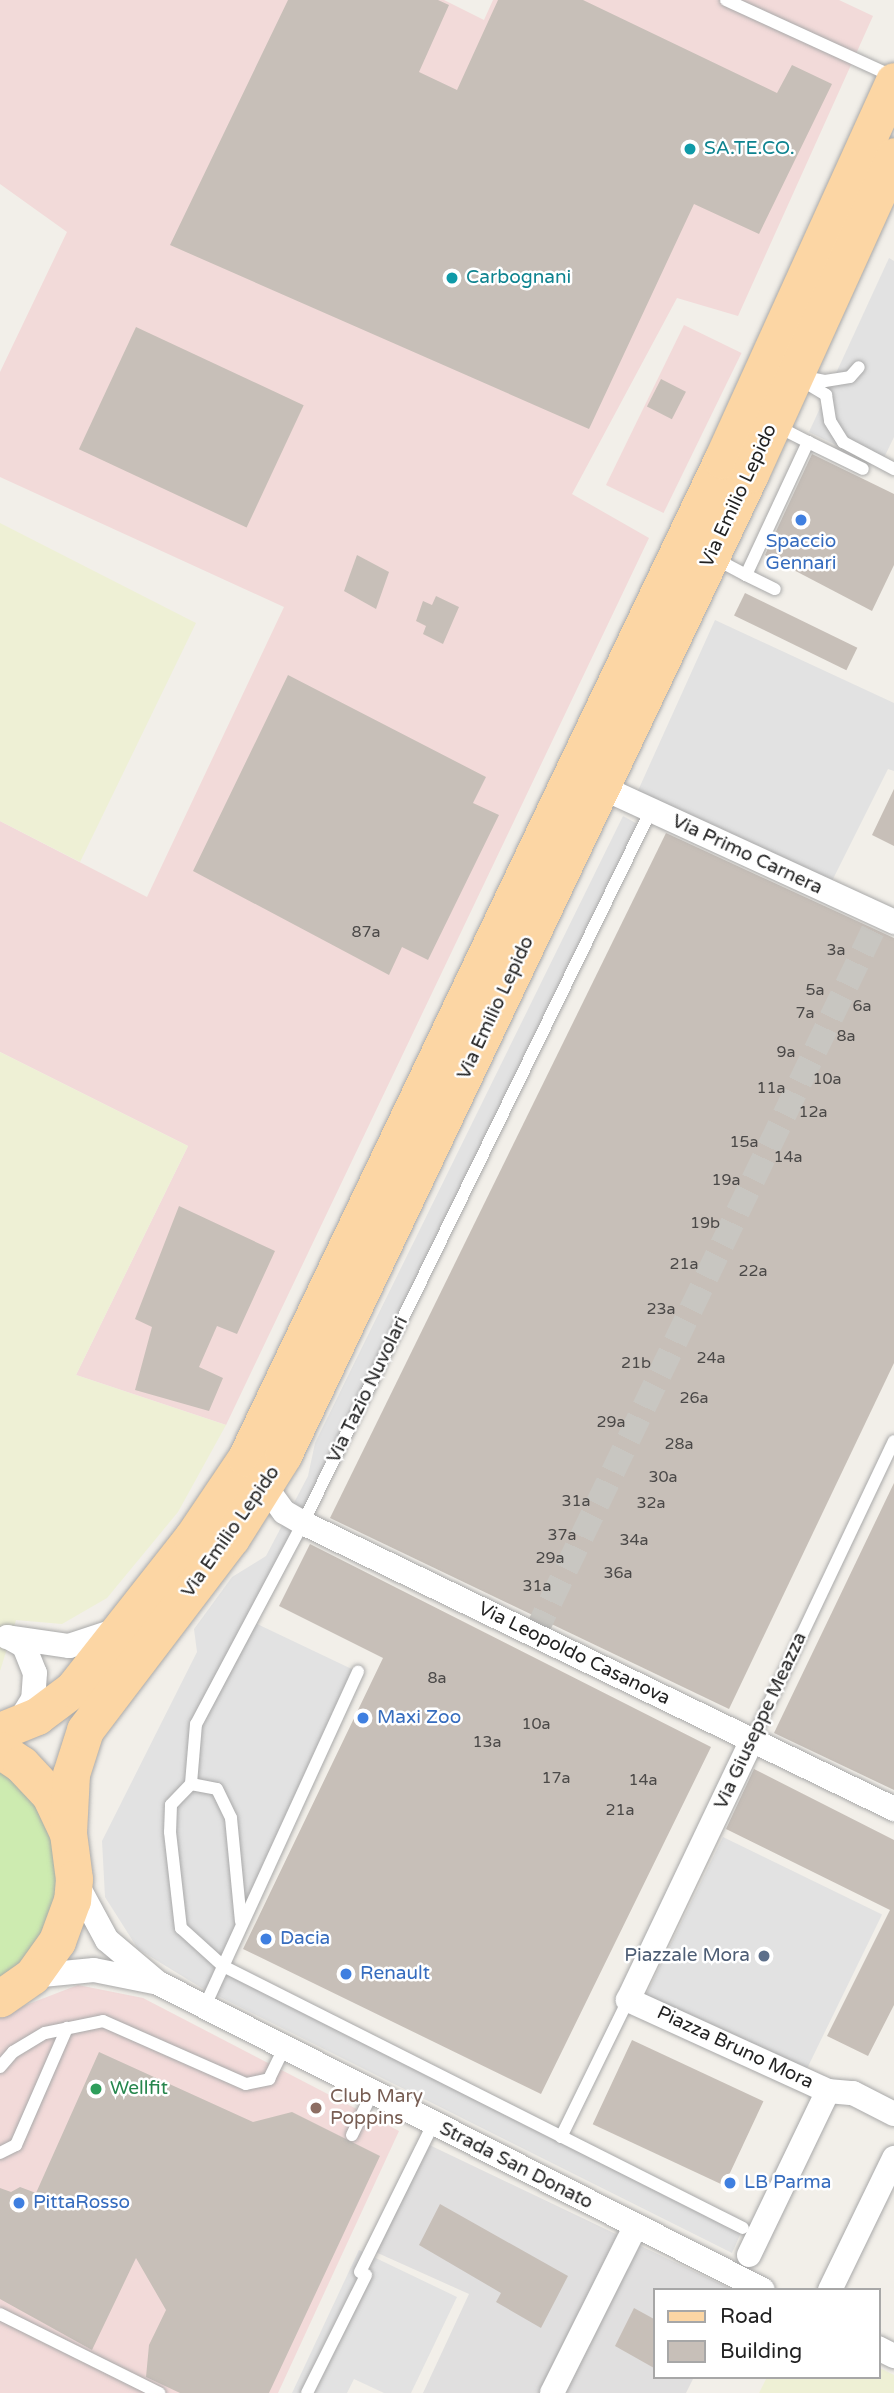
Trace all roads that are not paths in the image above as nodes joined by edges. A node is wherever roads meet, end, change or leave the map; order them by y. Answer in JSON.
{"nodes":[{"id":1,"x":726,"y":0,"type":"edge"},
{"id":2,"x":894,"y":79,"type":"edge"},
{"id":3,"x":894,"y":156,"type":"edge"},
{"id":4,"x":859,"y":367,"type":"dead end"},
{"id":5,"x":795,"y":375,"type":"junction"},
{"id":6,"x":769,"y":433,"type":"junction"},
{"id":7,"x":808,"y":442,"type":"junction"},
{"id":8,"x":863,"y":469,"type":"dead end"},
{"id":9,"x":894,"y":469,"type":"edge"},
{"id":10,"x":711,"y":557,"type":"junction"},
{"id":11,"x":747,"y":575,"type":"junction"},
{"id":12,"x":775,"y":589,"type":"dead end"},
{"id":13,"x":601,"y":787,"type":"junction"},
{"id":14,"x":651,"y":810,"type":"junction"},
{"id":15,"x":894,"y":922,"type":"edge"},
{"id":16,"x":894,"y":1441,"type":"edge"},
{"id":17,"x":265,"y":1486,"type":"junction"},
{"id":18,"x":303,"y":1523,"type":"junction"},
{"id":19,"x":135,"y":1612,"type":"junction"},
{"id":20,"x":358,"y":1672,"type":"dead end"},
{"id":21,"x":3,"y":1736,"type":"edge"},
{"id":22,"x":751,"y":1742,"type":"junction"},
{"id":23,"x":191,"y":1784,"type":"junction"},
{"id":24,"x":894,"y":1809,"type":"edge"},
{"id":25,"x":68,"y":1833,"type":"junction"},
{"id":26,"x":74,"y":1878,"type":"junction"},
{"id":27,"x":241,"y":1922,"type":"junction"},
{"id":28,"x":223,"y":1966,"type":"junction"},
{"id":29,"x":32,"y":1976,"type":"junction"},
{"id":30,"x":158,"y":1983,"type":"junction"},
{"id":31,"x":0,"y":1998,"type":"edge"},
{"id":32,"x":628,"y":2000,"type":"junction"},
{"id":33,"x":204,"y":2008,"type":"junction"},
{"id":34,"x":67,"y":2028,"type":"junction"},
{"id":35,"x":284,"y":2048,"type":"junction"},
{"id":36,"x":0,"y":2067,"type":"edge"},
{"id":37,"x":828,"y":2091,"type":"junction"},
{"id":38,"x":372,"y":2093,"type":"junction"},
{"id":39,"x":894,"y":2114,"type":"edge"},
{"id":40,"x":433,"y":2124,"type":"junction"},
{"id":41,"x":352,"y":2135,"type":"dead end"},
{"id":42,"x":561,"y":2137,"type":"junction"},
{"id":43,"x":0,"y":2153,"type":"edge"},
{"id":44,"x":894,"y":2158,"type":"edge"},
{"id":45,"x":635,"y":2227,"type":"junction"},
{"id":46,"x":743,"y":2228,"type":"dead end"},
{"id":47,"x":749,"y":2255,"type":"dead end"},
{"id":48,"x":759,"y":2288,"type":"edge"},
{"id":49,"x":831,"y":2288,"type":"edge"},
{"id":50,"x":0,"y":2314,"type":"edge"},
{"id":51,"x":159,"y":2393,"type":"edge"},
{"id":52,"x":307,"y":2393,"type":"edge"},
{"id":53,"x":552,"y":2393,"type":"edge"}],
"edges":[{"from":1,"to":2,"type":"lane"},
{"from":2,"to":19,"type":"main road","name":"Via Emilio Lepido"},
{"from":3,"to":5,"type":"main road","name":"Via Emilio Lepido"},
{"from":4,"to":5,"type":"lane"},
{"from":5,"to":6,"type":"main road","name":"Via Emilio Lepido"},
{"from":5,"to":9,"type":"lane"},
{"from":6,"to":7,"type":"lane"},
{"from":6,"to":10,"type":"main road","name":"Via Emilio Lepido"},
{"from":7,"to":8,"type":"lane"},
{"from":7,"to":11,"type":"lane"},
{"from":10,"to":11,"type":"lane"},
{"from":10,"to":13,"type":"main road","name":"Via Emilio Lepido"},
{"from":11,"to":12,"type":"lane"},
{"from":13,"to":14,"type":"street","name":"Via Primo Carnera"},
{"from":13,"to":17,"type":"main road","name":"Via Emilio Lepido"},
{"from":14,"to":15,"type":"street","name":"Via Primo Carnera"},
{"from":14,"to":18,"type":"lane","name":"Via Tazio Nuvolari"},
{"from":16,"to":22,"type":"lane","name":"Via Giuseppe Meazza"},
{"from":17,"to":18,"type":"street","name":"Via Leopoldo Casanova"},
{"from":17,"to":25,"type":"main road","name":"Via Emilio Lepido"},
{"from":18,"to":22,"type":"street","name":"Via Leopoldo Casanova"},
{"from":18,"to":23,"type":"lane","name":"Via Tazio Nuvolari"},
{"from":19,"to":21,"type":"main road","name":"Via Emilio Lepido"},
{"from":19,"to":21,"type":"street","name":"Via Emilio Lepido"},
{"from":20,"to":27,"type":"lane"},
{"from":21,"to":25,"type":"main road"},
{"from":22,"to":24,"type":"street","name":"Via Leopoldo Casanova"},
{"from":22,"to":32,"type":"street","name":"Via Giuseppe Meazza"},
{"from":23,"to":27,"type":"lane"},
{"from":23,"to":28,"type":"lane"},
{"from":25,"to":26,"type":"main road"},
{"from":26,"to":29,"type":"main road"},
{"from":26,"to":30,"type":"street","name":"Strada San Donato"},
{"from":27,"to":28,"type":"lane"},
{"from":28,"to":33,"type":"lane"},
{"from":28,"to":42,"type":"lane"},
{"from":29,"to":30,"type":"street","name":"Strada San Donato"},
{"from":29,"to":31,"type":"main road"},
{"from":30,"to":33,"type":"street","name":"Strada San Donato"},
{"from":32,"to":37,"type":"street","name":"Piazza Bruno Mora"},
{"from":32,"to":42,"type":"lane"},
{"from":33,"to":35,"type":"street","name":"Strada San Donato"},
{"from":34,"to":35,"type":"lane"},
{"from":34,"to":36,"type":"lane"},
{"from":34,"to":43,"type":"lane"},
{"from":35,"to":38,"type":"street","name":"Strada San Donato"},
{"from":37,"to":39,"type":"street"},
{"from":37,"to":47,"type":"street","name":"Piazza Bruno Mora"},
{"from":38,"to":40,"type":"street","name":"Strada San Donato"},
{"from":38,"to":41,"type":"lane"},
{"from":40,"to":45,"type":"street","name":"Strada San Donato"},
{"from":40,"to":52,"type":"lane"},
{"from":42,"to":46,"type":"lane"},
{"from":44,"to":49,"type":"street"},
{"from":45,"to":48,"type":"street","name":"Strada San Donato"},
{"from":45,"to":53,"type":"street"},
{"from":50,"to":51,"type":"lane"}]}
